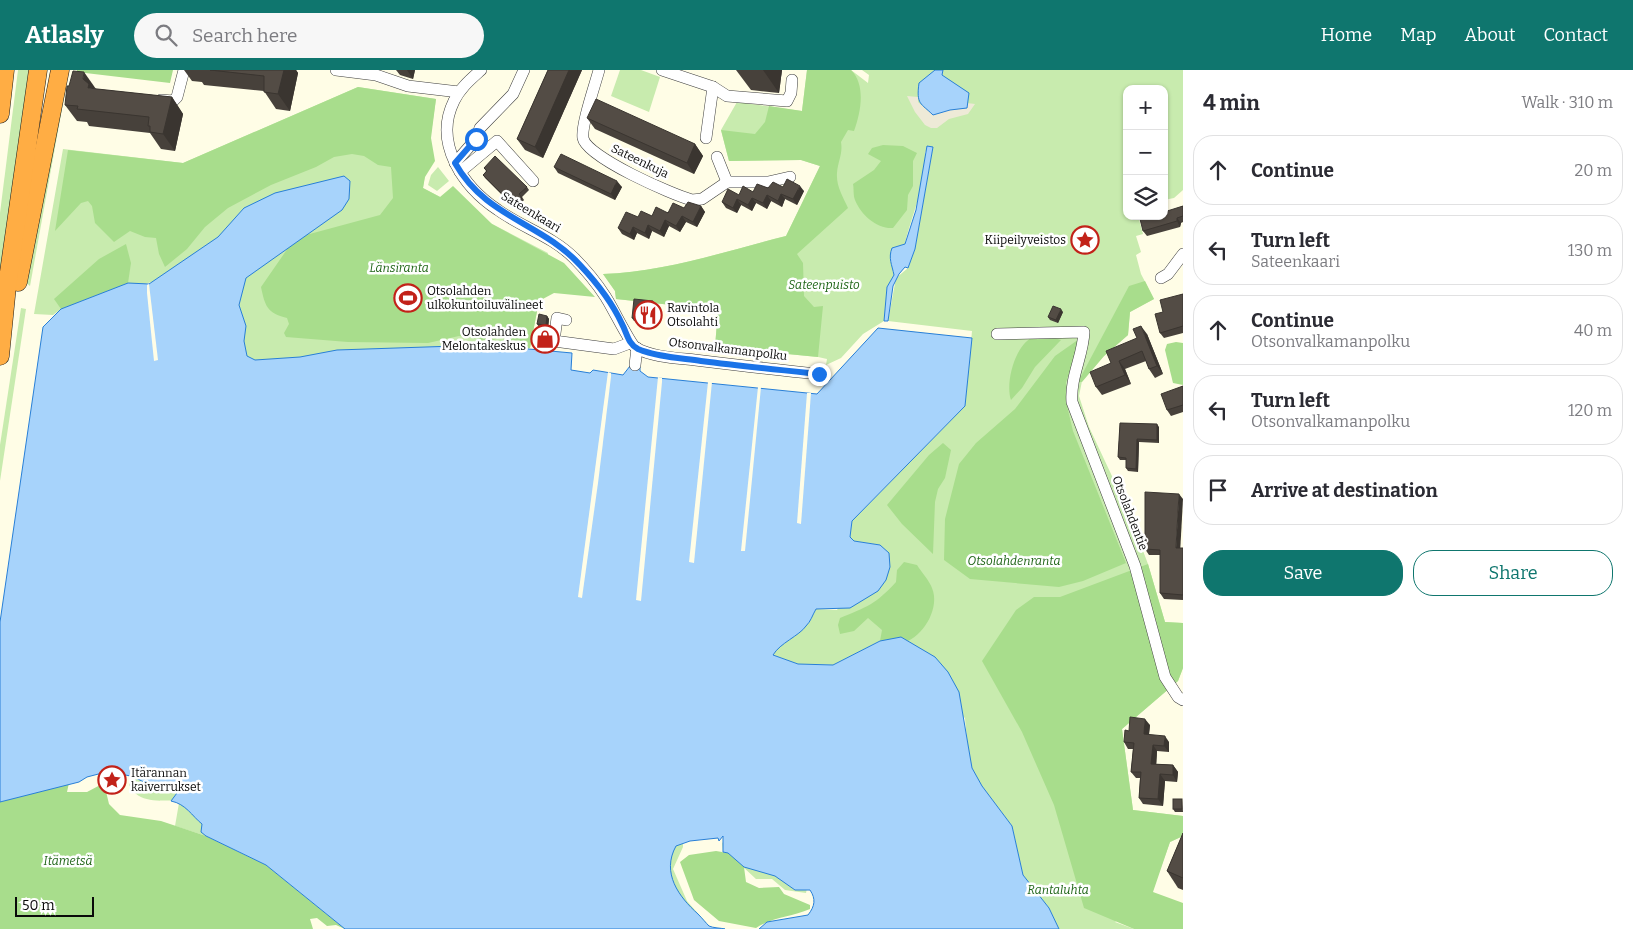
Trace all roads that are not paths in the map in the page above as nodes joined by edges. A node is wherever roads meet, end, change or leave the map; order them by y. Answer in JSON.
{"nodes":[{"id":1,"x":6,"y":70,"type":"edge"},
{"id":2,"x":38,"y":70,"type":"edge"},
{"id":3,"x":60,"y":70,"type":"edge"},
{"id":4,"x":184,"y":70,"type":"edge"},
{"id":5,"x":336,"y":70,"type":"edge"},
{"id":6,"x":481,"y":70,"type":"edge"},
{"id":7,"x":524,"y":70,"type":"edge"},
{"id":8,"x":599,"y":70,"type":"edge"},
{"id":9,"x":662,"y":70,"type":"edge"},
{"id":10,"x":792,"y":80,"type":"dead end"},
{"id":11,"x":713,"y":87,"type":"junction"},
{"id":12,"x":460,"y":92,"type":"junction"},
{"id":13,"x":150,"y":99,"type":"edge"},
{"id":14,"x":0,"y":114,"type":"edge"},
{"id":15,"x":706,"y":138,"type":"dead end"},
{"id":16,"x":717,"y":158,"type":"dead end"},
{"id":17,"x":457,"y":168,"type":"junction"},
{"id":18,"x":790,"y":177,"type":"dead end"},
{"id":19,"x":533,"y":181,"type":"dead end"},
{"id":20,"x":726,"y":182,"type":"junction"},
{"id":21,"x":1183,"y":254,"type":"edge"},
{"id":22,"x":1161,"y":278,"type":"dead end"},
{"id":23,"x":566,"y":320,"type":"dead end"},
{"id":24,"x":997,"y":334,"type":"dead end"},
{"id":25,"x":634,"y":346,"type":"junction"},
{"id":26,"x":1,"y":352,"type":"edge"},
{"id":27,"x":635,"y":365,"type":"dead end"},
{"id":28,"x":819,"y":374,"type":"dead end"},
{"id":29,"x":1183,"y":700,"type":"edge"}],
"edges":[{"from":1,"to":14,"type":"highway"},
{"from":2,"to":26,"type":"highway"},
{"from":3,"to":26,"type":"highway"},
{"from":4,"to":13,"type":"street"},
{"from":5,"to":12,"type":"street"},
{"from":6,"to":12,"type":"street","name":"Sateenkaari"},
{"from":7,"to":17,"type":"street"},
{"from":8,"to":20,"type":"street","name":"Sateenkuja"},
{"from":9,"to":11,"type":"street"},
{"from":10,"to":11,"type":"street"},
{"from":11,"to":15,"type":"street"},
{"from":12,"to":17,"type":"street","name":"Sateenkaari"},
{"from":16,"to":20,"type":"street"},
{"from":17,"to":19,"type":"street"},
{"from":17,"to":25,"type":"street","name":"Sateenkaari"},
{"from":18,"to":20,"type":"street"},
{"from":21,"to":22,"type":"street"},
{"from":23,"to":25,"type":"street"},
{"from":24,"to":29,"type":"street","name":"Otsolahdentie"},
{"from":25,"to":27,"type":"street"},
{"from":25,"to":28,"type":"street","name":"Otsonvalkamanpolku"}]}
